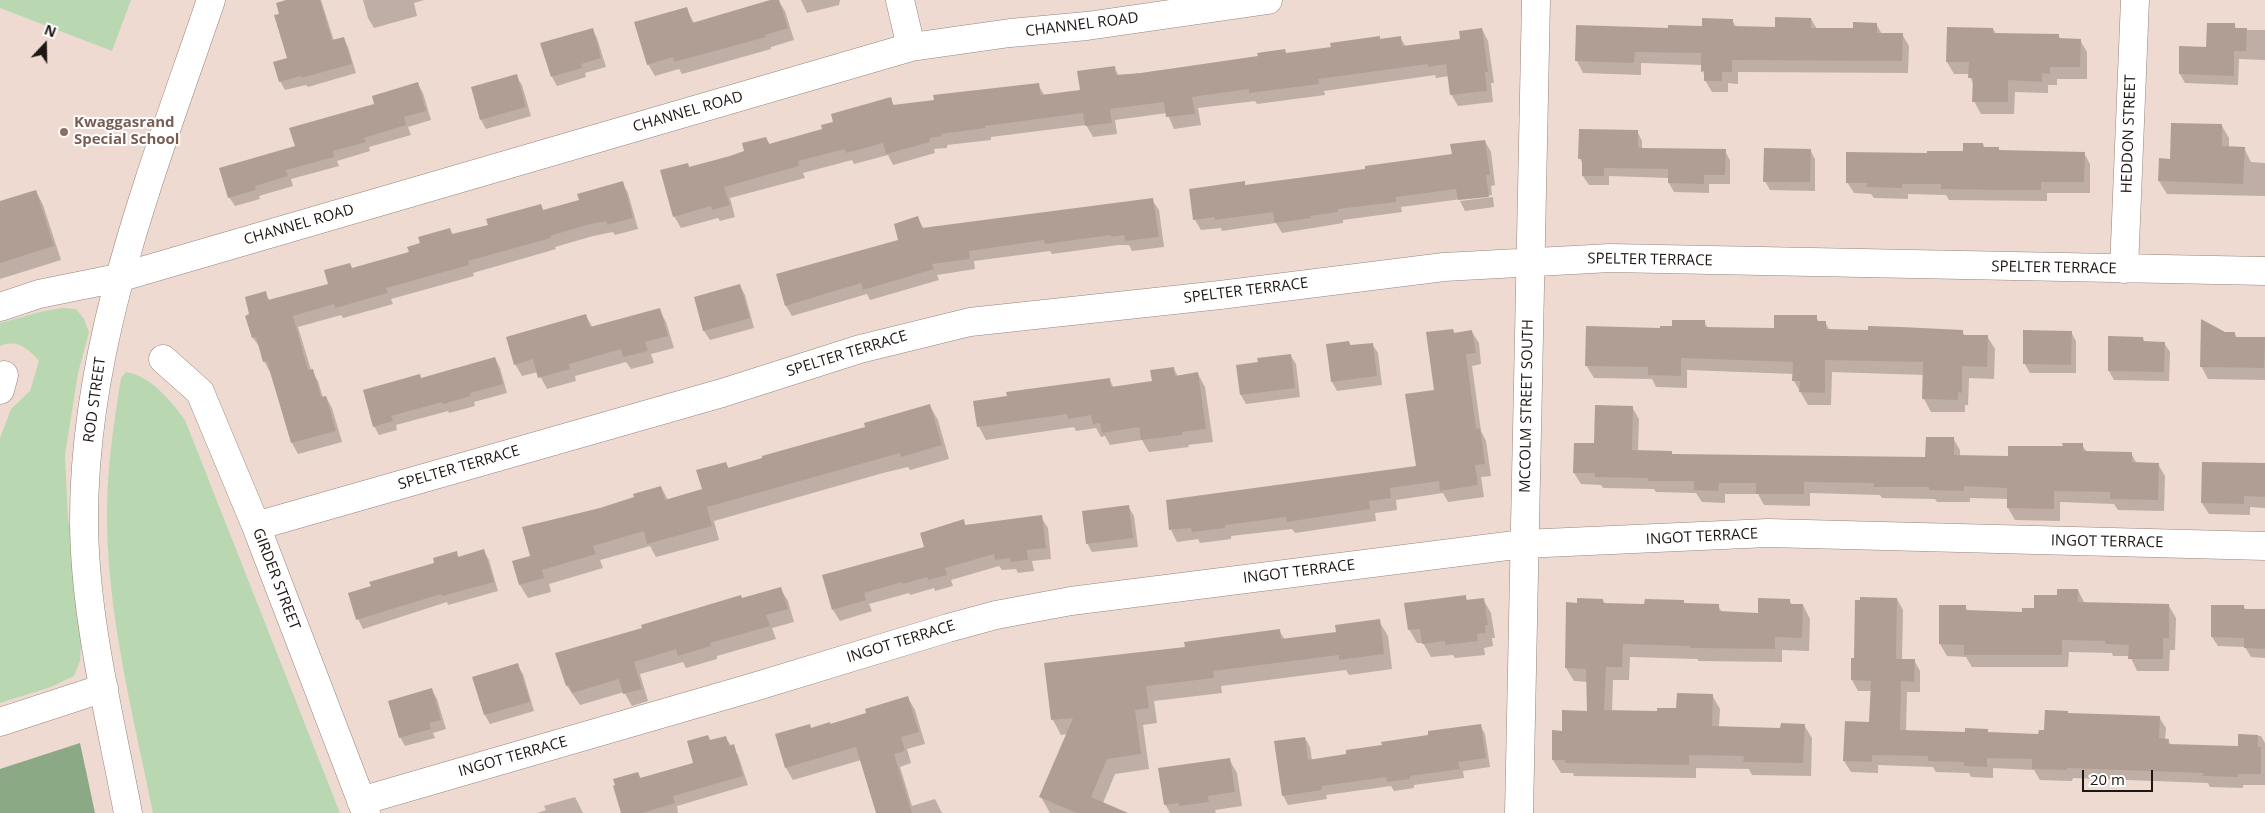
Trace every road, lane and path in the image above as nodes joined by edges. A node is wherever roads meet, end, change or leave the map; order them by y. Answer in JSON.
{"nodes":[{"id":1,"x":211,"y":0,"type":"edge"},
{"id":2,"x":900,"y":0,"type":"edge"},
{"id":3,"x":1268,"y":0,"type":"edge"},
{"id":4,"x":1536,"y":0,"type":"edge"},
{"id":5,"x":2135,"y":0,"type":"edge"},
{"id":6,"x":911,"y":47,"type":"junction"},
{"id":7,"x":1530,"y":261,"type":"junction"},
{"id":8,"x":2124,"y":269,"type":"junction"},
{"id":9,"x":2265,"y":272,"type":"edge"},
{"id":10,"x":118,"y":278,"type":"junction"},
{"id":11,"x":0,"y":307,"type":"edge"},
{"id":12,"x":163,"y":359,"type":"dead end"},
{"id":13,"x":256,"y":526,"type":"junction"},
{"id":14,"x":1524,"y":544,"type":"junction"},
{"id":15,"x":2265,"y":546,"type":"edge"},
{"id":16,"x":104,"y":688,"type":"junction"},
{"id":17,"x":0,"y":722,"type":"edge"},
{"id":18,"x":363,"y":807,"type":"edge"},
{"id":19,"x":128,"y":813,"type":"edge"},
{"id":20,"x":1520,"y":813,"type":"edge"}],
"edges":[{"from":1,"to":10,"type":"street","name":"ROD STREET"},
{"from":2,"to":6,"type":"street"},
{"from":3,"to":6,"type":"street","name":"CHANNEL ROAD"},
{"from":4,"to":7,"type":"street","name":"MCCOLM STREET SOUTH"},
{"from":5,"to":8,"type":"street","name":"HEDDON STREET"},
{"from":6,"to":10,"type":"street","name":"CHANNEL ROAD"},
{"from":7,"to":8,"type":"street","name":"SPELTER TERRACE"},
{"from":7,"to":13,"type":"street","name":"SPELTER TERRACE"},
{"from":7,"to":14,"type":"street","name":"MCCOLM STREET SOUTH"},
{"from":8,"to":9,"type":"street","name":"SPELTER TERRACE"},
{"from":10,"to":11,"type":"street","name":"CHANNEL ROAD"},
{"from":10,"to":16,"type":"street","name":"ROD STREET"},
{"from":12,"to":13,"type":"street","name":"GIRDER STREET"},
{"from":13,"to":18,"type":"street","name":"GIRDER STREET"},
{"from":14,"to":15,"type":"street","name":"INGOT TERRACE"},
{"from":14,"to":18,"type":"street","name":"INGOT TERRACE"},
{"from":14,"to":20,"type":"street","name":"MCCOLM STREET SOUTH"},
{"from":16,"to":17,"type":"street"},
{"from":16,"to":19,"type":"street","name":"ROD STREET"}]}
